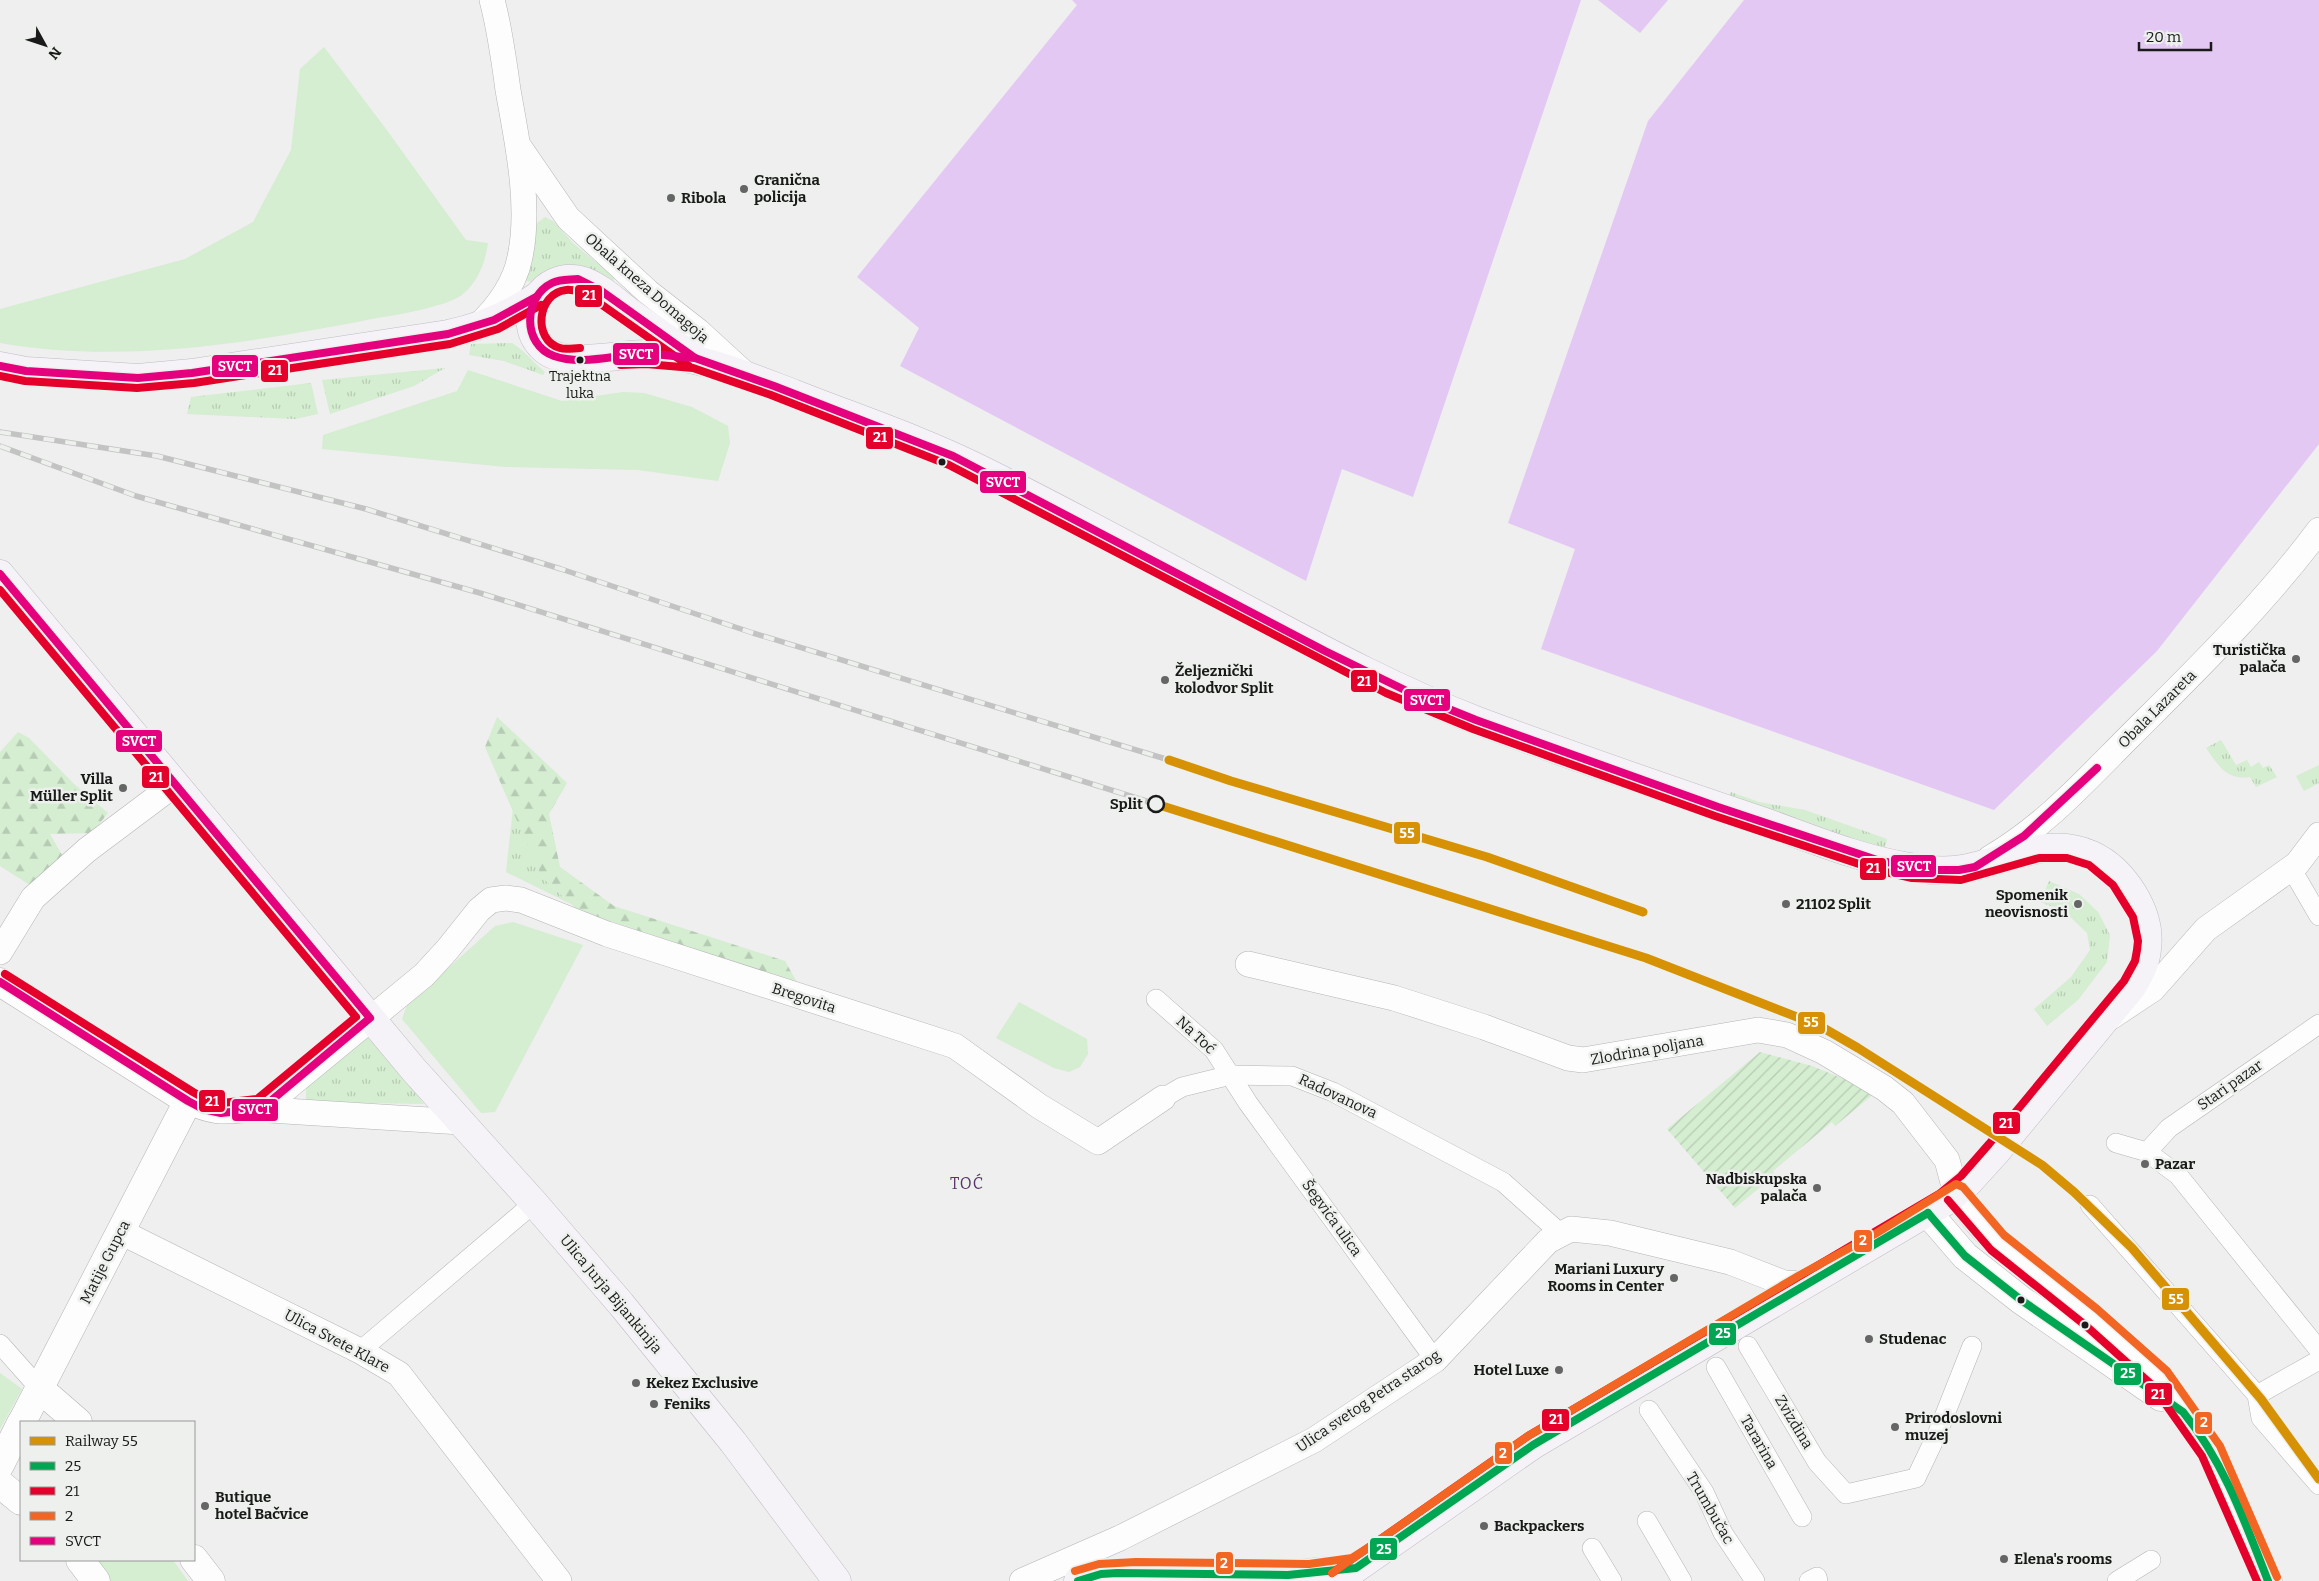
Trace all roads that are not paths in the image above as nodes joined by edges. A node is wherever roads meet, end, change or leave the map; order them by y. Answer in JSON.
{"nodes":[{"id":1,"x":492,"y":0,"type":"edge"},
{"id":2,"x":517,"y":144,"type":"junction"},
{"id":3,"x":536,"y":297,"type":"junction"},
{"id":4,"x":477,"y":327,"type":"junction"},
{"id":5,"x":695,"y":358,"type":"junction"},
{"id":6,"x":0,"y":366,"type":"edge"},
{"id":7,"x":746,"y":376,"type":"junction"},
{"id":8,"x":2319,"y":530,"type":"edge"},
{"id":9,"x":0,"y":574,"type":"edge"},
{"id":10,"x":175,"y":784,"type":"junction"},
{"id":11,"x":2319,"y":835,"type":"edge"},
{"id":12,"x":1975,"y":867,"type":"junction"},
{"id":13,"x":2298,"y":880,"type":"dead end"},
{"id":14,"x":2319,"y":916,"type":"edge"},
{"id":15,"x":0,"y":952,"type":"edge"},
{"id":16,"x":1248,"y":964,"type":"dead end"},
{"id":17,"x":0,"y":982,"type":"edge"},
{"id":18,"x":1156,"y":999,"type":"dead end"},
{"id":19,"x":370,"y":1018,"type":"junction"},
{"id":20,"x":2107,"y":1020,"type":"junction"},
{"id":21,"x":2319,"y":1024,"type":"edge"},
{"id":22,"x":1232,"y":1075,"type":"junction"},
{"id":23,"x":1163,"y":1098,"type":"joint"},
{"id":24,"x":188,"y":1101,"type":"junction"},
{"id":25,"x":261,"y":1109,"type":"junction"},
{"id":26,"x":460,"y":1122,"type":"junction"},
{"id":27,"x":1098,"y":1142,"type":"joint"},
{"id":28,"x":2116,"y":1143,"type":"dead end"},
{"id":29,"x":2147,"y":1152,"type":"junction"},
{"id":30,"x":1956,"y":1194,"type":"junction"},
{"id":31,"x":534,"y":1202,"type":"junction"},
{"id":32,"x":2090,"y":1205,"type":"dead end"},
{"id":33,"x":1928,"y":1213,"type":"junction"},
{"id":34,"x":121,"y":1232,"type":"junction"},
{"id":35,"x":1560,"y":1232,"type":"junction"},
{"id":36,"x":1805,"y":1284,"type":"junction"},
{"id":37,"x":0,"y":1344,"type":"edge"},
{"id":38,"x":1748,"y":1346,"type":"dead end"},
{"id":39,"x":1972,"y":1346,"type":"dead end"},
{"id":40,"x":2319,"y":1350,"type":"edge"},
{"id":41,"x":360,"y":1351,"type":"junction"},
{"id":42,"x":1435,"y":1360,"type":"junction"},
{"id":43,"x":2319,"y":1360,"type":"edge"},
{"id":44,"x":1716,"y":1367,"type":"dead end"},
{"id":45,"x":40,"y":1389,"type":"junction"},
{"id":46,"x":2257,"y":1395,"type":"junction"},
{"id":47,"x":1649,"y":1410,"type":"dead end"},
{"id":48,"x":2182,"y":1412,"type":"junction"},
{"id":49,"x":22,"y":1421,"type":"edge"},
{"id":50,"x":77,"y":1421,"type":"edge"},
{"id":51,"x":20,"y":1425,"type":"edge"},
{"id":52,"x":0,"y":1465,"type":"edge"},
{"id":53,"x":0,"y":1484,"type":"edge"},
{"id":54,"x":2319,"y":1485,"type":"edge"},
{"id":55,"x":20,"y":1501,"type":"edge"},
{"id":56,"x":1802,"y":1518,"type":"dead end"},
{"id":57,"x":1647,"y":1521,"type":"dead end"},
{"id":58,"x":1592,"y":1548,"type":"dead end"},
{"id":59,"x":195,"y":1560,"type":"edge"},
{"id":60,"x":2151,"y":1560,"type":"dead end"},
{"id":61,"x":81,"y":1561,"type":"edge"},
{"id":62,"x":1347,"y":1575,"type":"edge"},
{"id":63,"x":1215,"y":1578,"type":"edge"},
{"id":64,"x":96,"y":1581,"type":"edge"},
{"id":65,"x":211,"y":1581,"type":"edge"},
{"id":66,"x":559,"y":1581,"type":"edge"},
{"id":67,"x":838,"y":1581,"type":"edge"},
{"id":68,"x":1022,"y":1581,"type":"edge"},
{"id":69,"x":1078,"y":1581,"type":"edge"},
{"id":70,"x":1612,"y":1581,"type":"edge"},
{"id":71,"x":1682,"y":1581,"type":"edge"},
{"id":72,"x":1755,"y":1581,"type":"edge"},
{"id":73,"x":1809,"y":1581,"type":"edge"},
{"id":74,"x":1818,"y":1581,"type":"edge"},
{"id":75,"x":2117,"y":1581,"type":"edge"},
{"id":76,"x":2268,"y":1581,"type":"edge"}],
"edges":[{"from":1,"to":2,"type":"street","name":"Obala kneza Domagoja"},
{"from":2,"to":4,"type":"street"},
{"from":2,"to":7,"type":"street","name":"Obala kneza Domagoja"},
{"from":3,"to":4,"type":"main road"},
{"from":3,"to":5,"type":"main road","name":"Obala kneza Domagoja"},
{"from":3,"to":5,"type":"main road","name":"Obala kneza Domagoja"},
{"from":4,"to":6,"type":"main road"},
{"from":5,"to":7,"type":"main road","name":"Obala kneza Domagoja"},
{"from":7,"to":12,"type":"main road","name":"Obala kneza Domagoja"},
{"from":8,"to":12,"type":"street","name":"Obala Lazareta"},
{"from":9,"to":10,"type":"main road","name":"Ulica Jurja Bijankinija"},
{"from":10,"to":15,"type":"street"},
{"from":10,"to":19,"type":"main road","name":"Ulica Jurja Bijankinija"},
{"from":11,"to":20,"type":"street"},
{"from":12,"to":20,"type":"main road","name":"Obala kneza Domagoja"},
{"from":13,"to":14,"type":"street"},
{"from":16,"to":30,"type":"street","name":"Zlodrina poljana"},
{"from":17,"to":24,"type":"street"},
{"from":18,"to":22,"type":"street","name":"Na Toć"},
{"from":19,"to":25,"type":"street"},
{"from":19,"to":26,"type":"main road","name":"Ulica Jurja Bijankinija"},
{"from":19,"to":27,"type":"street","name":"Bregovita"},
{"from":20,"to":30,"type":"main road","name":"Obala kneza Domagoja"},
{"from":21,"to":29,"type":"street","name":"Stari pazar"},
{"from":22,"to":23,"type":"street","name":"Radovanova"},
{"from":22,"to":35,"type":"street","name":"Radovanova"},
{"from":22,"to":42,"type":"street","name":"Šegvića ulica"},
{"from":23,"to":27,"type":"street","name":"Radovanova"},
{"from":24,"to":25,"type":"street"},
{"from":24,"to":34,"type":"street","name":"Matije Gupca"},
{"from":25,"to":26,"type":"street"},
{"from":26,"to":31,"type":"main road","name":"Ulica Jurja Bijankinija"},
{"from":28,"to":29,"type":"street"},
{"from":29,"to":40,"type":"street"},
{"from":30,"to":33,"type":"main road","name":"Obala kneza Domagoja"},
{"from":30,"to":48,"type":"street"},
{"from":31,"to":41,"type":"street"},
{"from":31,"to":67,"type":"main road","name":"Ulica Jurja Bijankinija"},
{"from":32,"to":46,"type":"street"},
{"from":33,"to":36,"type":"main road","name":"Obala kneza Domagoja"},
{"from":33,"to":48,"type":"street"},
{"from":34,"to":41,"type":"street","name":"Ulica Svete Klare"},
{"from":34,"to":45,"type":"street","name":"Matije Gupca"},
{"from":35,"to":36,"type":"street"},
{"from":35,"to":42,"type":"street","name":"Ulica svetog Petra starog"},
{"from":36,"to":62,"type":"main road","name":"Obala kneza Domagoja"},
{"from":37,"to":45,"type":"street"},
{"from":38,"to":39,"type":"street","name":"Zvizdina"},
{"from":41,"to":66,"type":"street","name":"Ulica Svete Klare"},
{"from":42,"to":68,"type":"street","name":"Ulica svetog Petra starog"},
{"from":43,"to":46,"type":"street"},
{"from":44,"to":56,"type":"street","name":"Tararina"},
{"from":45,"to":49,"type":"street","name":"Matije Gupca"},
{"from":45,"to":50,"type":"street"},
{"from":46,"to":54,"type":"street"},
{"from":47,"to":72,"type":"street","name":"Trumbučac"},
{"from":48,"to":76,"type":"street"},
{"from":51,"to":52,"type":"street","name":"Matije Gupca"},
{"from":53,"to":55,"type":"street"},
{"from":57,"to":71,"type":"street"},
{"from":58,"to":70,"type":"street"},
{"from":59,"to":65,"type":"street"},
{"from":60,"to":75,"type":"street"},
{"from":61,"to":64,"type":"street"},
{"from":62,"to":63,"type":"main road"},
{"from":63,"to":69,"type":"main road"},
{"from":73,"to":74,"type":"street"}]}
